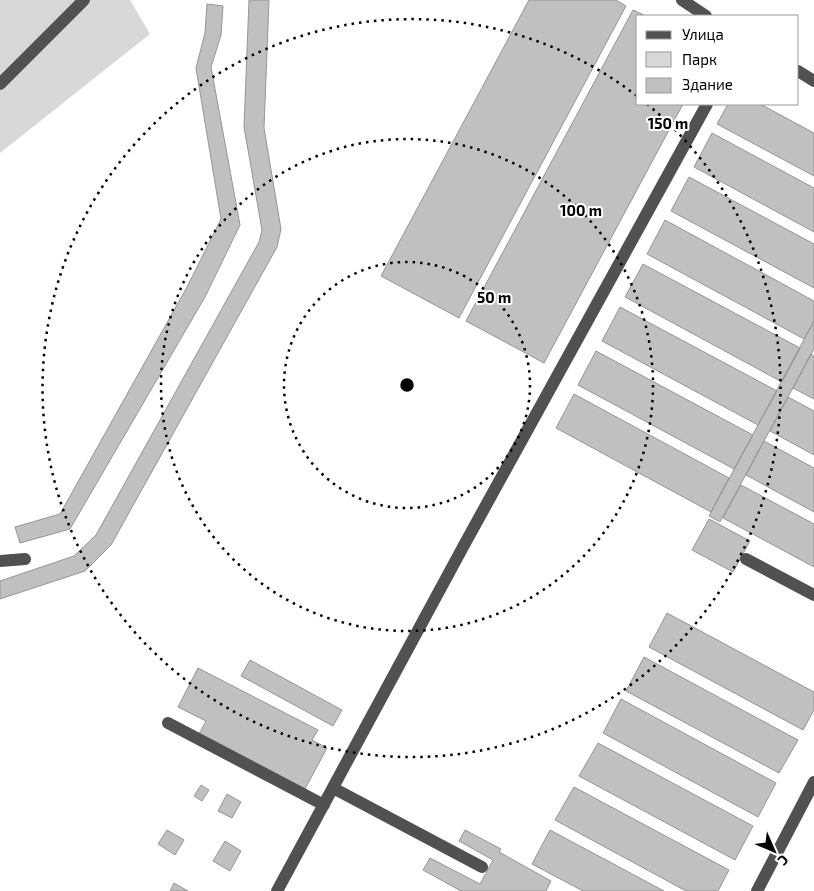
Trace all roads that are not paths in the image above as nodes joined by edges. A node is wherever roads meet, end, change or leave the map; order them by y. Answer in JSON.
{"nodes":[{"id":1,"x":84,"y":0,"type":"edge"},
{"id":2,"x":682,"y":0,"type":"edge"},
{"id":3,"x":704,"y":15,"type":"edge"},
{"id":4,"x":799,"y":73,"type":"edge"},
{"id":5,"x":814,"y":81,"type":"edge"},
{"id":6,"x":0,"y":84,"type":"edge"},
{"id":7,"x":706,"y":105,"type":"edge"},
{"id":8,"x":25,"y":559,"type":"dead end"},
{"id":9,"x":746,"y":559,"type":"dead end"},
{"id":10,"x":0,"y":561,"type":"edge"},
{"id":11,"x":814,"y":595,"type":"edge"},
{"id":12,"x":168,"y":723,"type":"dead end"},
{"id":13,"x":814,"y":782,"type":"edge"},
{"id":14,"x":333,"y":788,"type":"junction"},
{"id":15,"x":324,"y":805,"type":"junction"},
{"id":16,"x":482,"y":867,"type":"dead end"},
{"id":17,"x":276,"y":891,"type":"edge"},
{"id":18,"x":757,"y":891,"type":"edge"}],
"edges":[{"from":1,"to":6,"type":"lane"},
{"from":2,"to":3,"type":"lane"},
{"from":4,"to":5,"type":"lane"},
{"from":7,"to":14,"type":"lane"},
{"from":8,"to":10,"type":"lane"},
{"from":9,"to":11,"type":"lane"},
{"from":12,"to":15,"type":"lane"},
{"from":13,"to":18,"type":"lane"},
{"from":14,"to":15,"type":"lane"},
{"from":14,"to":16,"type":"lane"},
{"from":15,"to":17,"type":"lane"}]}
